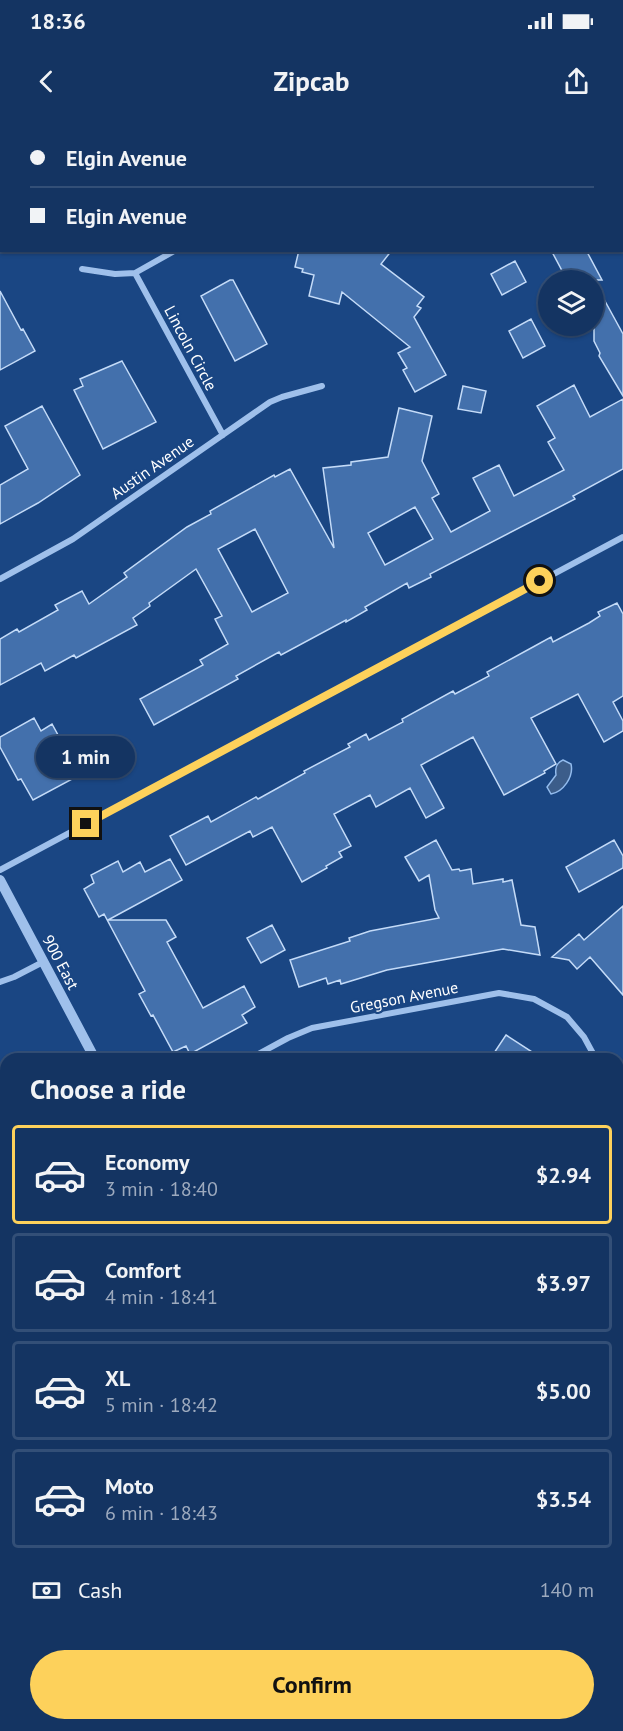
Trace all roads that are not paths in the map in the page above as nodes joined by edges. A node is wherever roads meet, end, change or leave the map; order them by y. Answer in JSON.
{"nodes":[{"id":1,"x":172,"y":252,"type":"edge"},
{"id":2,"x":82,"y":269,"type":"dead end"},
{"id":3,"x":135,"y":273,"type":"junction"},
{"id":4,"x":322,"y":386,"type":"dead end"},
{"id":5,"x":223,"y":435,"type":"junction"},
{"id":6,"x":623,"y":537,"type":"edge"},
{"id":7,"x":0,"y":579,"type":"edge"},
{"id":8,"x":0,"y":870,"type":"edge"},
{"id":9,"x":0,"y":880,"type":"edge"},
{"id":10,"x":44,"y":962,"type":"junction"},
{"id":11,"x":0,"y":982,"type":"edge"},
{"id":12,"x":92,"y":1053,"type":"edge"},
{"id":13,"x":260,"y":1053,"type":"edge"},
{"id":14,"x":593,"y":1053,"type":"edge"}],
"edges":[{"from":1,"to":3,"type":"street"},
{"from":2,"to":3,"type":"street"},
{"from":3,"to":5,"type":"street","name":"Lincoln Circle"},
{"from":4,"to":5,"type":"street","name":"Austin Avenue"},
{"from":5,"to":7,"type":"street","name":"Austin Avenue"},
{"from":6,"to":8,"type":"street"},
{"from":9,"to":10,"type":"street","name":"900 East"},
{"from":10,"to":11,"type":"street"},
{"from":10,"to":12,"type":"street","name":"900 East"},
{"from":13,"to":14,"type":"street","name":"Gregson Avenue"}]}
